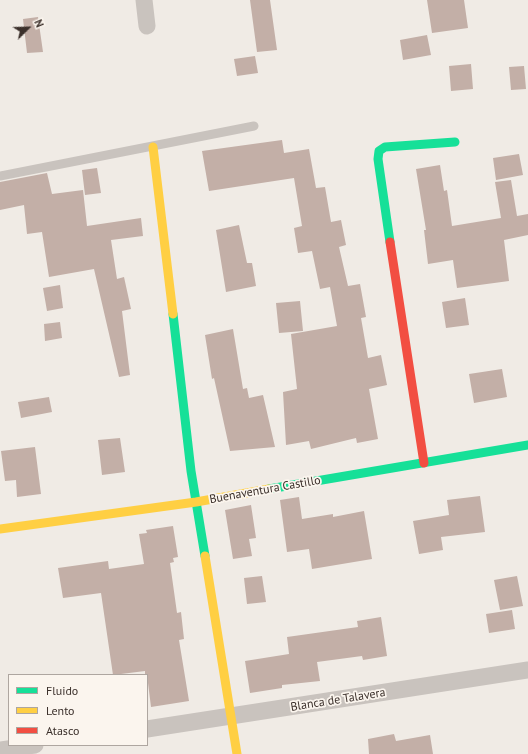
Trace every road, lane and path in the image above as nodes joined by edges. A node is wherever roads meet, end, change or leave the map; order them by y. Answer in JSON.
{"nodes":[{"id":1,"x":144,"y":0,"type":"edge"},
{"id":2,"x":148,"y":26,"type":"dead end"},
{"id":3,"x":254,"y":126,"type":"dead end"},
{"id":4,"x":455,"y":142,"type":"dead end"},
{"id":5,"x":153,"y":147,"type":"junction"},
{"id":6,"x":0,"y":176,"type":"edge"},
{"id":7,"x":528,"y":445,"type":"edge"},
{"id":8,"x":424,"y":463,"type":"junction"},
{"id":9,"x":196,"y":502,"type":"junction"},
{"id":10,"x":0,"y":529,"type":"edge"},
{"id":11,"x":528,"y":670,"type":"edge"},
{"id":12,"x":231,"y":717,"type":"junction"},
{"id":13,"x":148,"y":729,"type":"edge"},
{"id":14,"x":28,"y":746,"type":"edge"},
{"id":15,"x":0,"y":750,"type":"edge"},
{"id":16,"x":237,"y":754,"type":"edge"}],
"edges":[{"from":1,"to":2,"type":"street"},
{"from":3,"to":5,"type":"lane"},
{"from":4,"to":8,"type":"street"},
{"from":5,"to":6,"type":"lane"},
{"from":5,"to":9,"type":"street"},
{"from":7,"to":8,"type":"street","name":"Buenaventura Castillo"},
{"from":8,"to":9,"type":"street","name":"Buenaventura Castillo"},
{"from":9,"to":10,"type":"street","name":"Buenaventura Castillo"},
{"from":9,"to":12,"type":"street"},
{"from":11,"to":12,"type":"street","name":"Blanca de Talavera"},
{"from":12,"to":13,"type":"street","name":"Blanca de Talavera"},
{"from":12,"to":16,"type":"street"},
{"from":14,"to":15,"type":"street"}]}
